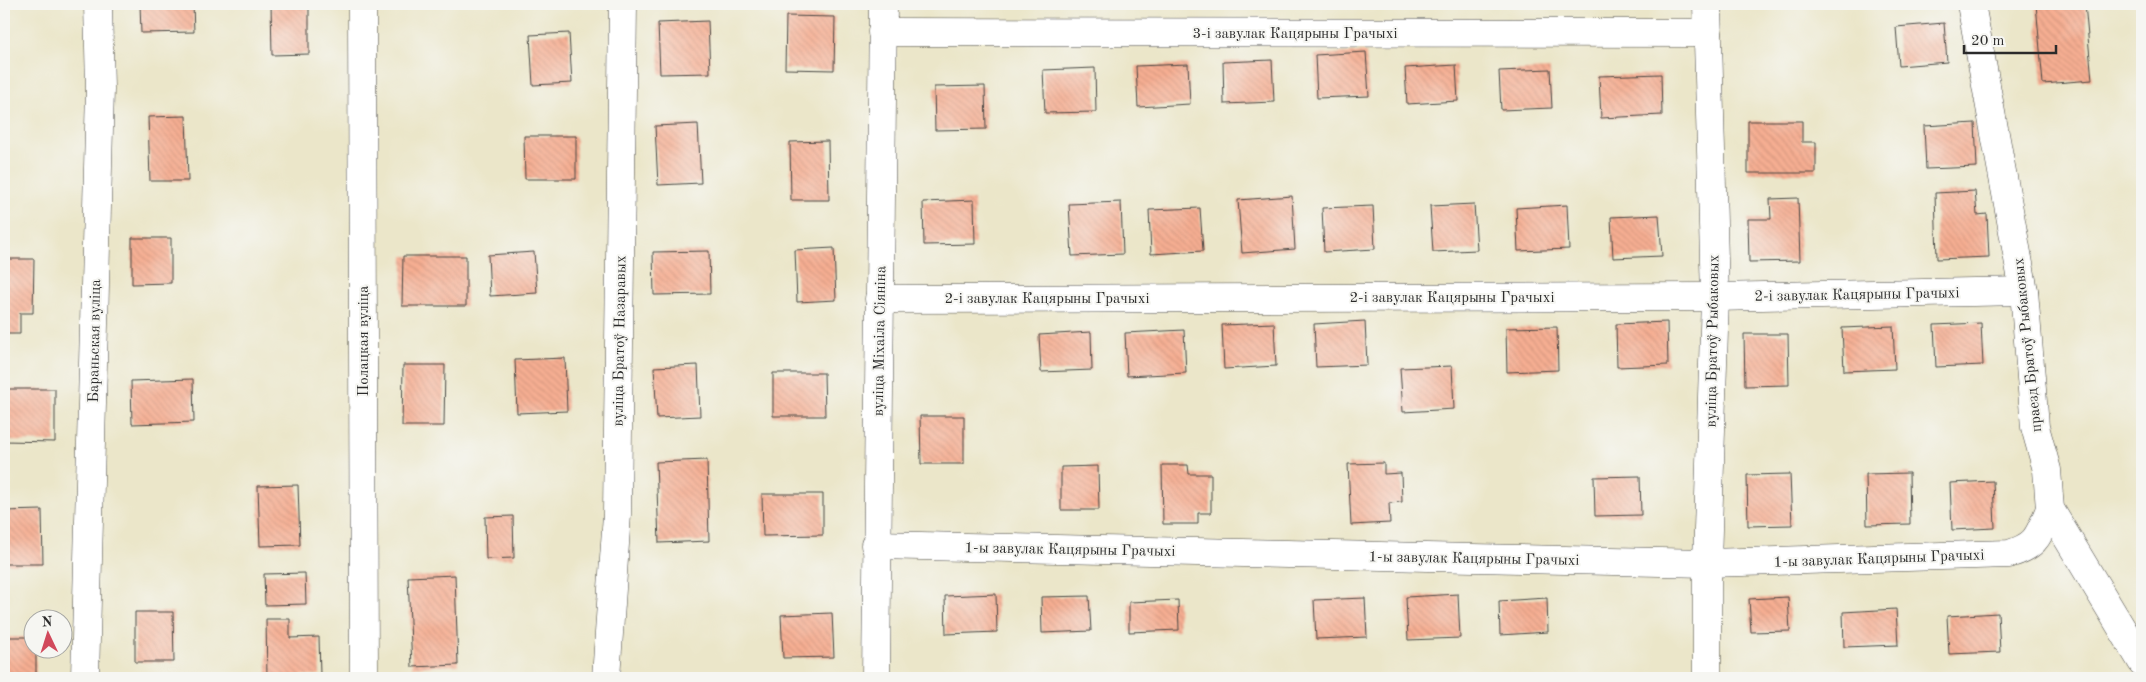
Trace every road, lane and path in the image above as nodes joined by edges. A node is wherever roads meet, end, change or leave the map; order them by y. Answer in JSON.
{"nodes":[{"id":1,"x":98,"y":4,"type":"edge"},
{"id":2,"x":362,"y":4,"type":"edge"},
{"id":3,"x":623,"y":4,"type":"edge"},
{"id":4,"x":883,"y":4,"type":"edge"},
{"id":5,"x":1707,"y":4,"type":"edge"},
{"id":6,"x":1971,"y":4,"type":"edge"},
{"id":7,"x":882,"y":32,"type":"junction"},
{"id":8,"x":1708,"y":33,"type":"junction"},
{"id":9,"x":2024,"y":291,"type":"junction"},
{"id":10,"x":1715,"y":296,"type":"junction"},
{"id":11,"x":879,"y":299,"type":"junction"},
{"id":12,"x":2050,"y":509,"type":"junction"},
{"id":13,"x":875,"y":546,"type":"junction"},
{"id":14,"x":1706,"y":563,"type":"junction"},
{"id":15,"x":2142,"y":662,"type":"edge"},
{"id":16,"x":86,"y":678,"type":"edge"},
{"id":17,"x":364,"y":678,"type":"edge"},
{"id":18,"x":606,"y":678,"type":"edge"},
{"id":19,"x":876,"y":678,"type":"edge"},
{"id":20,"x":1707,"y":678,"type":"edge"}],
"edges":[{"from":1,"to":16,"type":"street","name":"Бараньская вуліца"},
{"from":2,"to":17,"type":"street","name":"Полацкая вуліца"},
{"from":3,"to":18,"type":"street","name":"вуліца Братоў Назаравых"},
{"from":4,"to":7,"type":"street","name":"вуліца Міхаіла Сіяніна"},
{"from":5,"to":8,"type":"street","name":"вуліца Братоў Рыбаковых"},
{"from":6,"to":9,"type":"street","name":"праезд Братоў Рыбаковых"},
{"from":7,"to":8,"type":"street","name":"3-і завулак Кацярыны Грачыхі"},
{"from":7,"to":11,"type":"street","name":"вуліца Міхаіла Сіяніна"},
{"from":8,"to":10,"type":"street","name":"вуліца Братоў Рыбаковых"},
{"from":9,"to":10,"type":"street","name":"2-і завулак Кацярыны Грачыхі"},
{"from":9,"to":12,"type":"street","name":"праезд Братоў Рыбаковых"},
{"from":10,"to":11,"type":"street","name":"2-і завулак Кацярыны Грачыхі"},
{"from":10,"to":14,"type":"street","name":"вуліца Братоў Рыбаковых"},
{"from":11,"to":13,"type":"street","name":"вуліца Міхаіла Сіяніна"},
{"from":12,"to":14,"type":"street","name":"1-ы завулак Кацярыны Грачыхі"},
{"from":12,"to":15,"type":"street","name":"праезд Братоў Рыбаковых"},
{"from":13,"to":14,"type":"street","name":"1-ы завулак Кацярыны Грачыхі"},
{"from":13,"to":19,"type":"street","name":"вуліца Міхаіла Сіяніна"},
{"from":14,"to":20,"type":"street","name":"вуліца Братоў Рыбаковых"}]}
